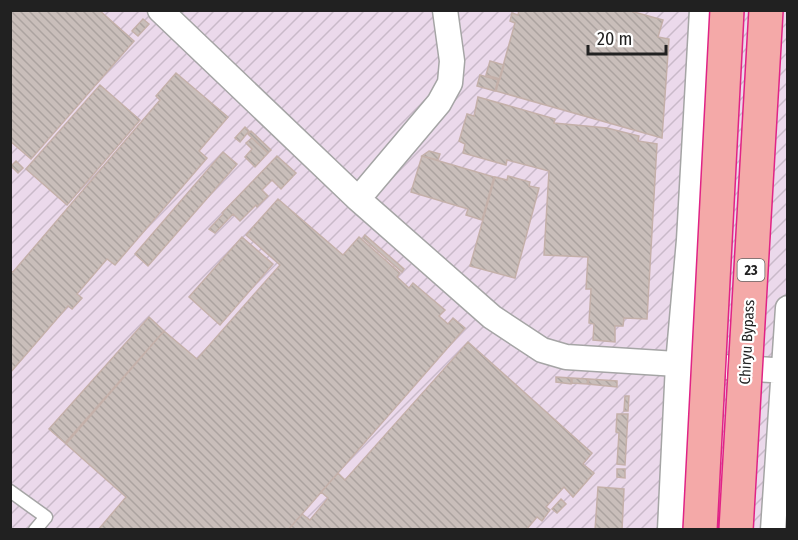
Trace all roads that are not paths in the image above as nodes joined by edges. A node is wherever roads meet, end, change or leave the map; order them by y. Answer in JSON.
{"nodes":[{"id":1,"x":160,"y":10,"type":"edge"},
{"id":2,"x":445,"y":10,"type":"edge"},
{"id":3,"x":705,"y":10,"type":"edge"},
{"id":4,"x":727,"y":10,"type":"edge"},
{"id":5,"x":766,"y":10,"type":"edge"},
{"id":6,"x":358,"y":199,"type":"junction"},
{"id":7,"x":788,"y":308,"type":"edge"},
{"id":8,"x":681,"y":364,"type":"junction"},
{"id":9,"x":786,"y":371,"type":"edge"},
{"id":10,"x":10,"y":491,"type":"edge"},
{"id":11,"x":35,"y":530,"type":"edge"},
{"id":12,"x":673,"y":530,"type":"edge"},
{"id":13,"x":700,"y":530,"type":"edge"},
{"id":14,"x":736,"y":530,"type":"edge"},
{"id":15,"x":773,"y":530,"type":"edge"}],
"edges":[{"from":1,"to":6,"type":"street"},
{"from":2,"to":6,"type":"street"},
{"from":3,"to":8,"type":"street"},
{"from":4,"to":13,"type":"highway","number":"23","bridge":true},
{"from":5,"to":14,"type":"highway","name":"Chiryu Bypass","number":"23","bridge":true},
{"from":6,"to":8,"type":"street"},
{"from":7,"to":9,"type":"street"},
{"from":8,"to":9,"type":"street"},
{"from":8,"to":12,"type":"street"},
{"from":9,"to":15,"type":"street"},
{"from":10,"to":11,"type":"lane"}]}
